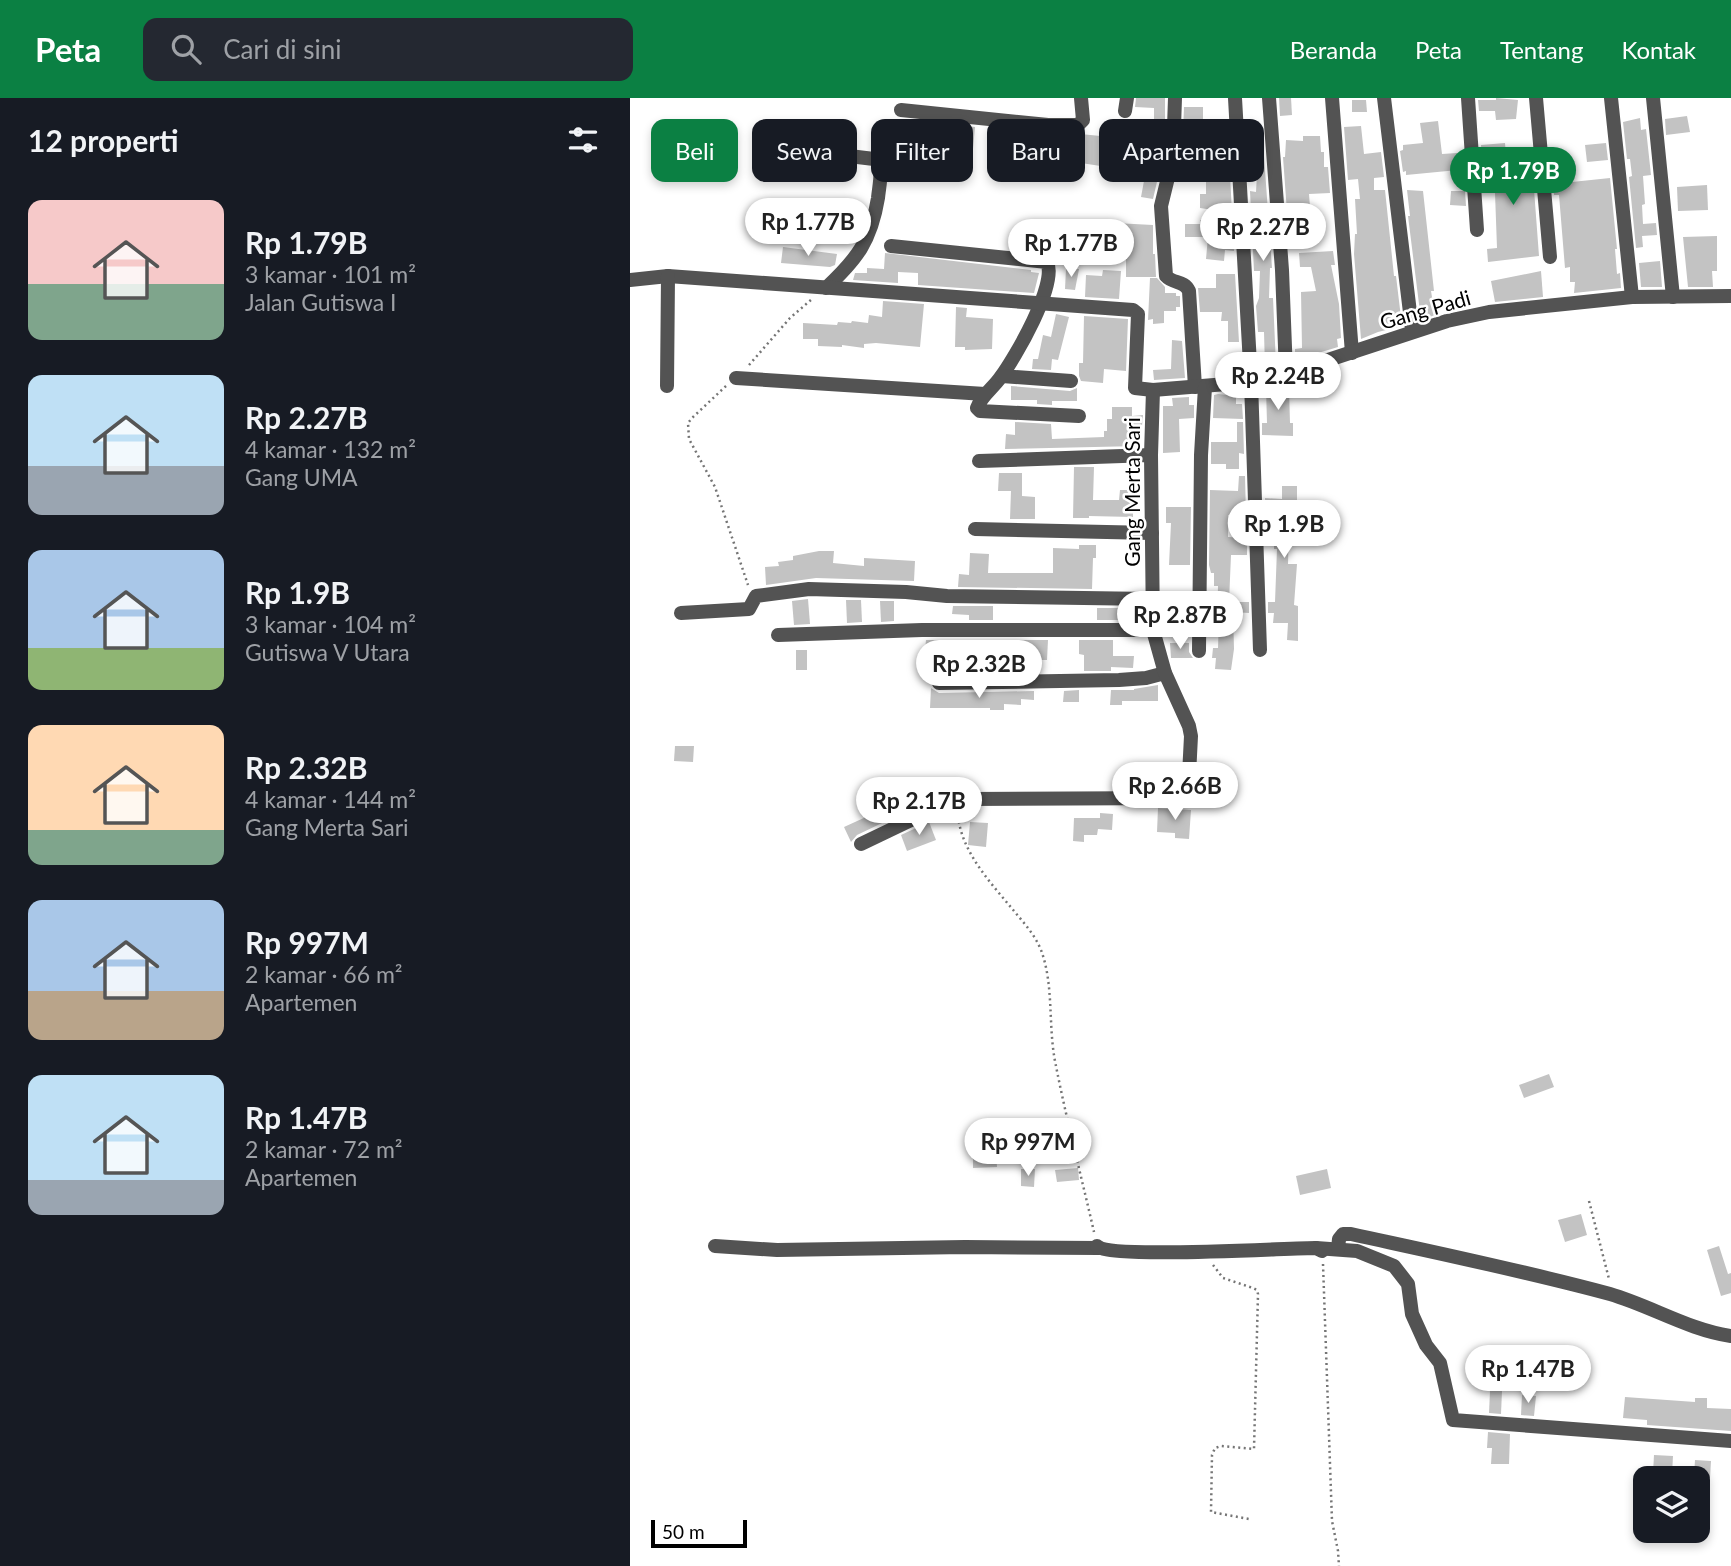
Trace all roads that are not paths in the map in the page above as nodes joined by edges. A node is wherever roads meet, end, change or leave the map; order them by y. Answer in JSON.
{"nodes":[{"id":1,"x":1081,"y":98,"type":"edge"},
{"id":2,"x":1175,"y":98,"type":"edge"},
{"id":3,"x":1235,"y":98,"type":"edge"},
{"id":4,"x":1269,"y":98,"type":"edge"},
{"id":5,"x":1332,"y":98,"type":"edge"},
{"id":6,"x":1384,"y":98,"type":"edge"},
{"id":7,"x":1468,"y":98,"type":"edge"},
{"id":8,"x":1536,"y":98,"type":"edge"},
{"id":9,"x":1611,"y":98,"type":"edge"},
{"id":10,"x":1653,"y":98,"type":"edge"},
{"id":11,"x":901,"y":110,"type":"dead end"},
{"id":12,"x":857,"y":157,"type":"edge"},
{"id":13,"x":1477,"y":230,"type":"dead end"},
{"id":14,"x":891,"y":246,"type":"dead end"},
{"id":15,"x":1550,"y":257,"type":"dead end"},
{"id":16,"x":667,"y":276,"type":"junction"},
{"id":17,"x":630,"y":280,"type":"edge"},
{"id":18,"x":826,"y":288,"type":"junction"},
{"id":19,"x":1731,"y":296,"type":"edge"},
{"id":20,"x":1632,"y":297,"type":"junction"},
{"id":21,"x":1673,"y":297,"type":"junction"},
{"id":22,"x":1043,"y":303,"type":"junction"},
{"id":23,"x":1412,"y":329,"type":"dead end"},
{"id":24,"x":1352,"y":353,"type":"junction"},
{"id":25,"x":1286,"y":373,"type":"junction"},
{"id":26,"x":1002,"y":376,"type":"junction"},
{"id":27,"x":736,"y":378,"type":"road end"},
{"id":28,"x":1071,"y":381,"type":"dead end"},
{"id":29,"x":1251,"y":382,"type":"junction"},
{"id":30,"x":667,"y":386,"type":"dead end"},
{"id":31,"x":1200,"y":387,"type":"junction"},
{"id":32,"x":1153,"y":390,"type":"junction"},
{"id":33,"x":985,"y":394,"type":"junction"},
{"id":34,"x":1079,"y":415,"type":"dead end"},
{"id":35,"x":1151,"y":454,"type":"junction"},
{"id":36,"x":979,"y":461,"type":"dead end"},
{"id":37,"x":975,"y":529,"type":"dead end"},
{"id":38,"x":1152,"y":533,"type":"junction"},
{"id":39,"x":1151,"y":599,"type":"junction"},
{"id":40,"x":681,"y":613,"type":"dead end"},
{"id":41,"x":1153,"y":629,"type":"junction"},
{"id":42,"x":778,"y":635,"type":"dead end"},
{"id":43,"x":1259,"y":650,"type":"dead end"},
{"id":44,"x":1199,"y":651,"type":"dead end"},
{"id":45,"x":1165,"y":673,"type":"junction"},
{"id":46,"x":940,"y":683,"type":"dead end"},
{"id":47,"x":861,"y":844,"type":"dead end"},
{"id":48,"x":715,"y":1246,"type":"dead end"},
{"id":49,"x":1338,"y":1249,"type":"junction"},
{"id":50,"x":1731,"y":1336,"type":"edge"},
{"id":51,"x":1731,"y":1441,"type":"edge"}],
"edges":[{"from":1,"to":11,"type":"street"},
{"from":2,"to":31,"type":"street"},
{"from":3,"to":29,"type":"street"},
{"from":4,"to":25,"type":"street"},
{"from":5,"to":24,"type":"street"},
{"from":6,"to":23,"type":"street"},
{"from":7,"to":13,"type":"street"},
{"from":8,"to":15,"type":"street"},
{"from":9,"to":20,"type":"street"},
{"from":10,"to":21,"type":"street"},
{"from":12,"to":18,"type":"street"},
{"from":14,"to":22,"type":"street"},
{"from":16,"to":17,"type":"street"},
{"from":16,"to":18,"type":"street"},
{"from":16,"to":30,"type":"street"},
{"from":18,"to":22,"type":"street"},
{"from":19,"to":21,"type":"street","name":"Gang Padi"},
{"from":20,"to":21,"type":"street","name":"Gang Padi"},
{"from":20,"to":24,"type":"street","name":"Gang Padi"},
{"from":22,"to":26,"type":"street"},
{"from":22,"to":32,"type":"street","name":"Gang Padi"},
{"from":24,"to":25,"type":"street","name":"Gang Padi"},
{"from":25,"to":29,"type":"street","name":"Gang Padi"},
{"from":26,"to":28,"type":"street"},
{"from":26,"to":33,"type":"street"},
{"from":27,"to":33,"type":"street"},
{"from":29,"to":31,"type":"street","name":"Gang Padi"},
{"from":29,"to":43,"type":"street"},
{"from":31,"to":32,"type":"street","name":"Gang Padi"},
{"from":31,"to":44,"type":"street"},
{"from":32,"to":35,"type":"street","name":"Gang Merta Sari"},
{"from":33,"to":34,"type":"street"},
{"from":35,"to":36,"type":"street"},
{"from":35,"to":38,"type":"street","name":"Gang Merta Sari"},
{"from":37,"to":38,"type":"street"},
{"from":38,"to":39,"type":"street","name":"Gang Merta Sari"},
{"from":39,"to":40,"type":"street"},
{"from":39,"to":41,"type":"street","name":"Gang Merta Sari"},
{"from":41,"to":42,"type":"street"},
{"from":41,"to":45,"type":"street","name":"Gang Merta Sari"},
{"from":45,"to":46,"type":"street"},
{"from":45,"to":47,"type":"street","name":"Gang Merta Sari"},
{"from":48,"to":49,"type":"street"},
{"from":49,"to":50,"type":"street"},
{"from":49,"to":51,"type":"street"}]}
